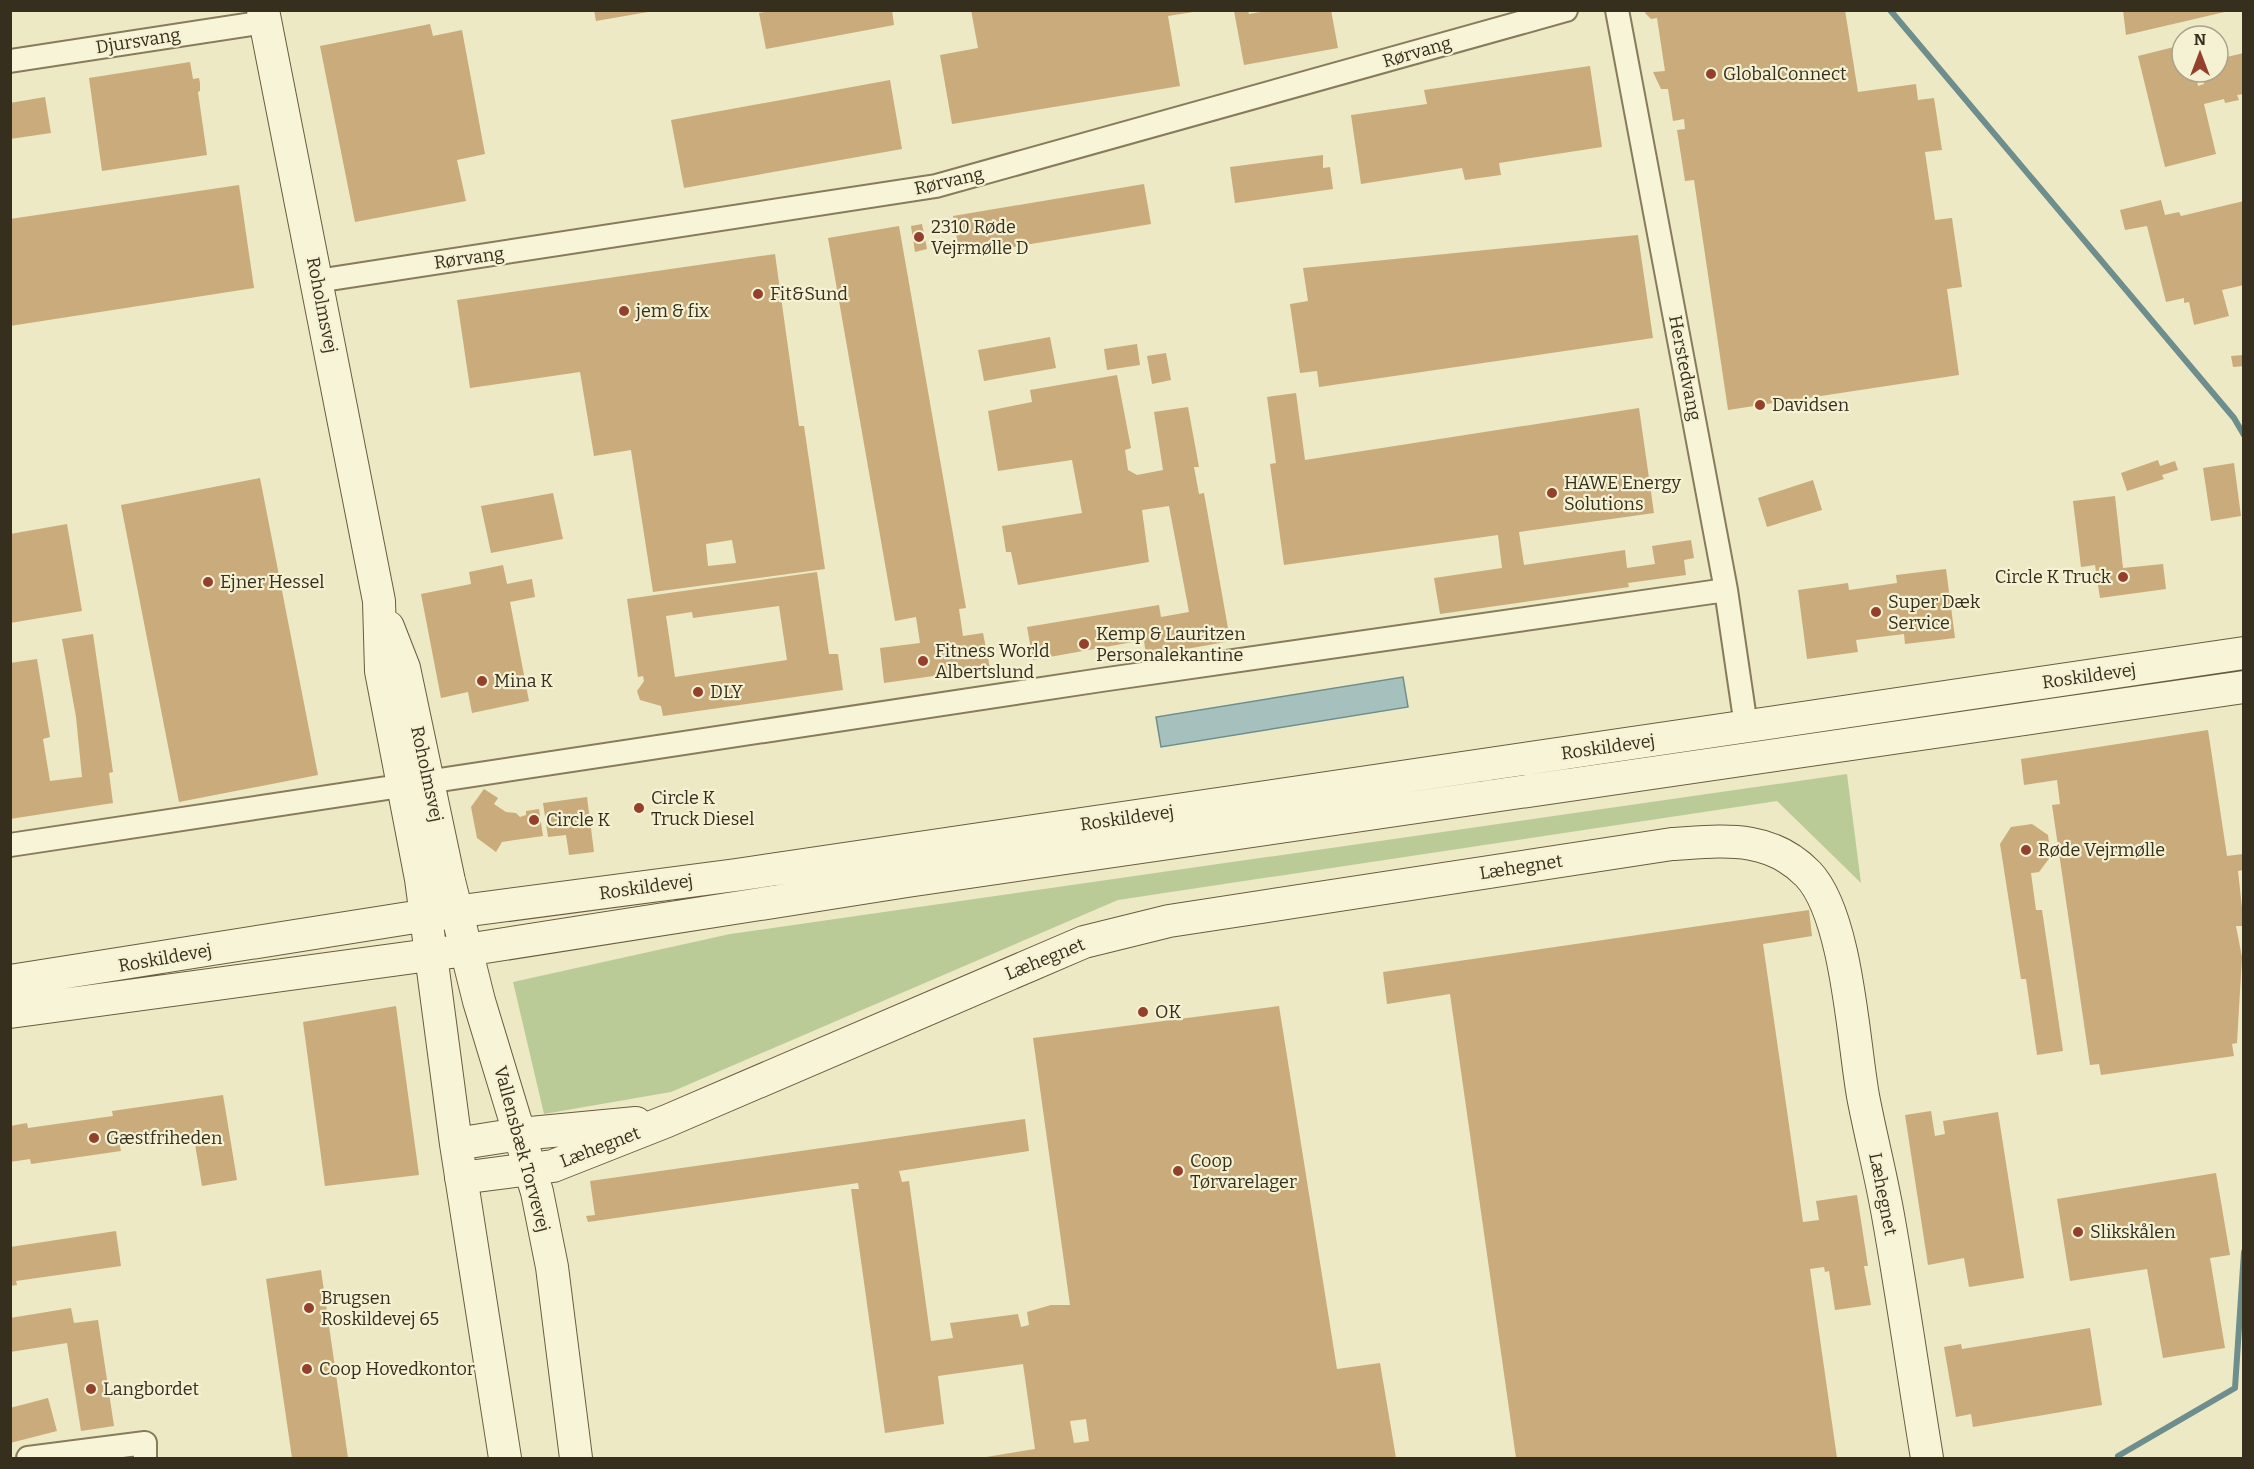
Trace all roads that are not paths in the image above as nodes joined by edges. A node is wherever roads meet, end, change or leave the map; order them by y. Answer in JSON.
{"nodes":[{"id":1,"x":1566,"y":10,"type":"edge"},
{"id":2,"x":1617,"y":10,"type":"edge"},
{"id":3,"x":264,"y":16,"type":"edge"},
{"id":4,"x":10,"y":61,"type":"edge"},
{"id":5,"x":317,"y":281,"type":"junction"},
{"id":6,"x":1726,"y":590,"type":"junction"},
{"id":7,"x":2244,"y":653,"type":"edge"},
{"id":8,"x":2244,"y":687,"type":"edge"},
{"id":9,"x":1746,"y":726,"type":"junction"},
{"id":10,"x":417,"y":785,"type":"junction"},
{"id":11,"x":10,"y":845,"type":"edge"},
{"id":12,"x":462,"y":931,"type":"junction"},
{"id":13,"x":429,"y":934,"type":"junction"},
{"id":14,"x":105,"y":968,"type":"junction"},
{"id":15,"x":10,"y":981,"type":"edge"},
{"id":16,"x":10,"y":992,"type":"edge"},
{"id":17,"x":10,"y":1012,"type":"edge"},
{"id":18,"x":667,"y":1121,"type":"junction"},
{"id":19,"x":520,"y":1134,"type":"junction"},
{"id":20,"x":456,"y":1144,"type":"junction"},
{"id":21,"x":531,"y":1170,"type":"junction"},
{"id":22,"x":461,"y":1178,"type":"junction"},
{"id":23,"x":28,"y":1458,"type":"edge"},
{"id":24,"x":145,"y":1458,"type":"edge"},
{"id":25,"x":505,"y":1458,"type":"edge"},
{"id":26,"x":576,"y":1458,"type":"edge"},
{"id":27,"x":1927,"y":1458,"type":"edge"}],
"edges":[{"from":1,"to":5,"type":"street","name":"Rørvang"},
{"from":2,"to":6,"type":"street","name":"Herstedvang"},
{"from":3,"to":4,"type":"street","name":"Djursvang"},
{"from":3,"to":5,"type":"main road","name":"Roholmsvej"},
{"from":5,"to":10,"type":"main road","name":"Roholmsvej"},
{"from":6,"to":9,"type":"street","name":"Herstedvang"},
{"from":6,"to":10,"type":"street"},
{"from":7,"to":9,"type":"main road","name":"Roskildevej"},
{"from":8,"to":12,"type":"main road","name":"Roskildevej"},
{"from":9,"to":12,"type":"main road","name":"Roskildevej"},
{"from":10,"to":11,"type":"street"},
{"from":10,"to":12,"type":"main road","name":"Roholmsvej"},
{"from":10,"to":13,"type":"main road","name":"Roholmsvej"},
{"from":12,"to":13,"type":"main road","name":"Roskildevej"},
{"from":12,"to":19,"type":"main road","name":"Vallensbæk Torvevej"},
{"from":13,"to":14,"type":"main road","name":"Roskildevej"},
{"from":13,"to":17,"type":"main road","name":"Roskildevej"},
{"from":13,"to":20,"type":"main road"},
{"from":14,"to":15,"type":"main road","name":"Roskildevej"},
{"from":14,"to":16,"type":"main road"},
{"from":18,"to":19,"type":"main road","name":"Læhegnet"},
{"from":18,"to":21,"type":"main road","name":"Læhegnet"},
{"from":18,"to":27,"type":"main road","name":"Læhegnet"},
{"from":19,"to":20,"type":"main road","name":"Læhegnet"},
{"from":19,"to":21,"type":"main road","name":"Vallensbæk Torvevej"},
{"from":20,"to":22,"type":"main road"},
{"from":21,"to":22,"type":"main road","name":"Læhegnet"},
{"from":21,"to":26,"type":"main road","name":"Vallensbæk Torvevej"},
{"from":22,"to":25,"type":"main road"},
{"from":23,"to":24,"type":"street"}]}
